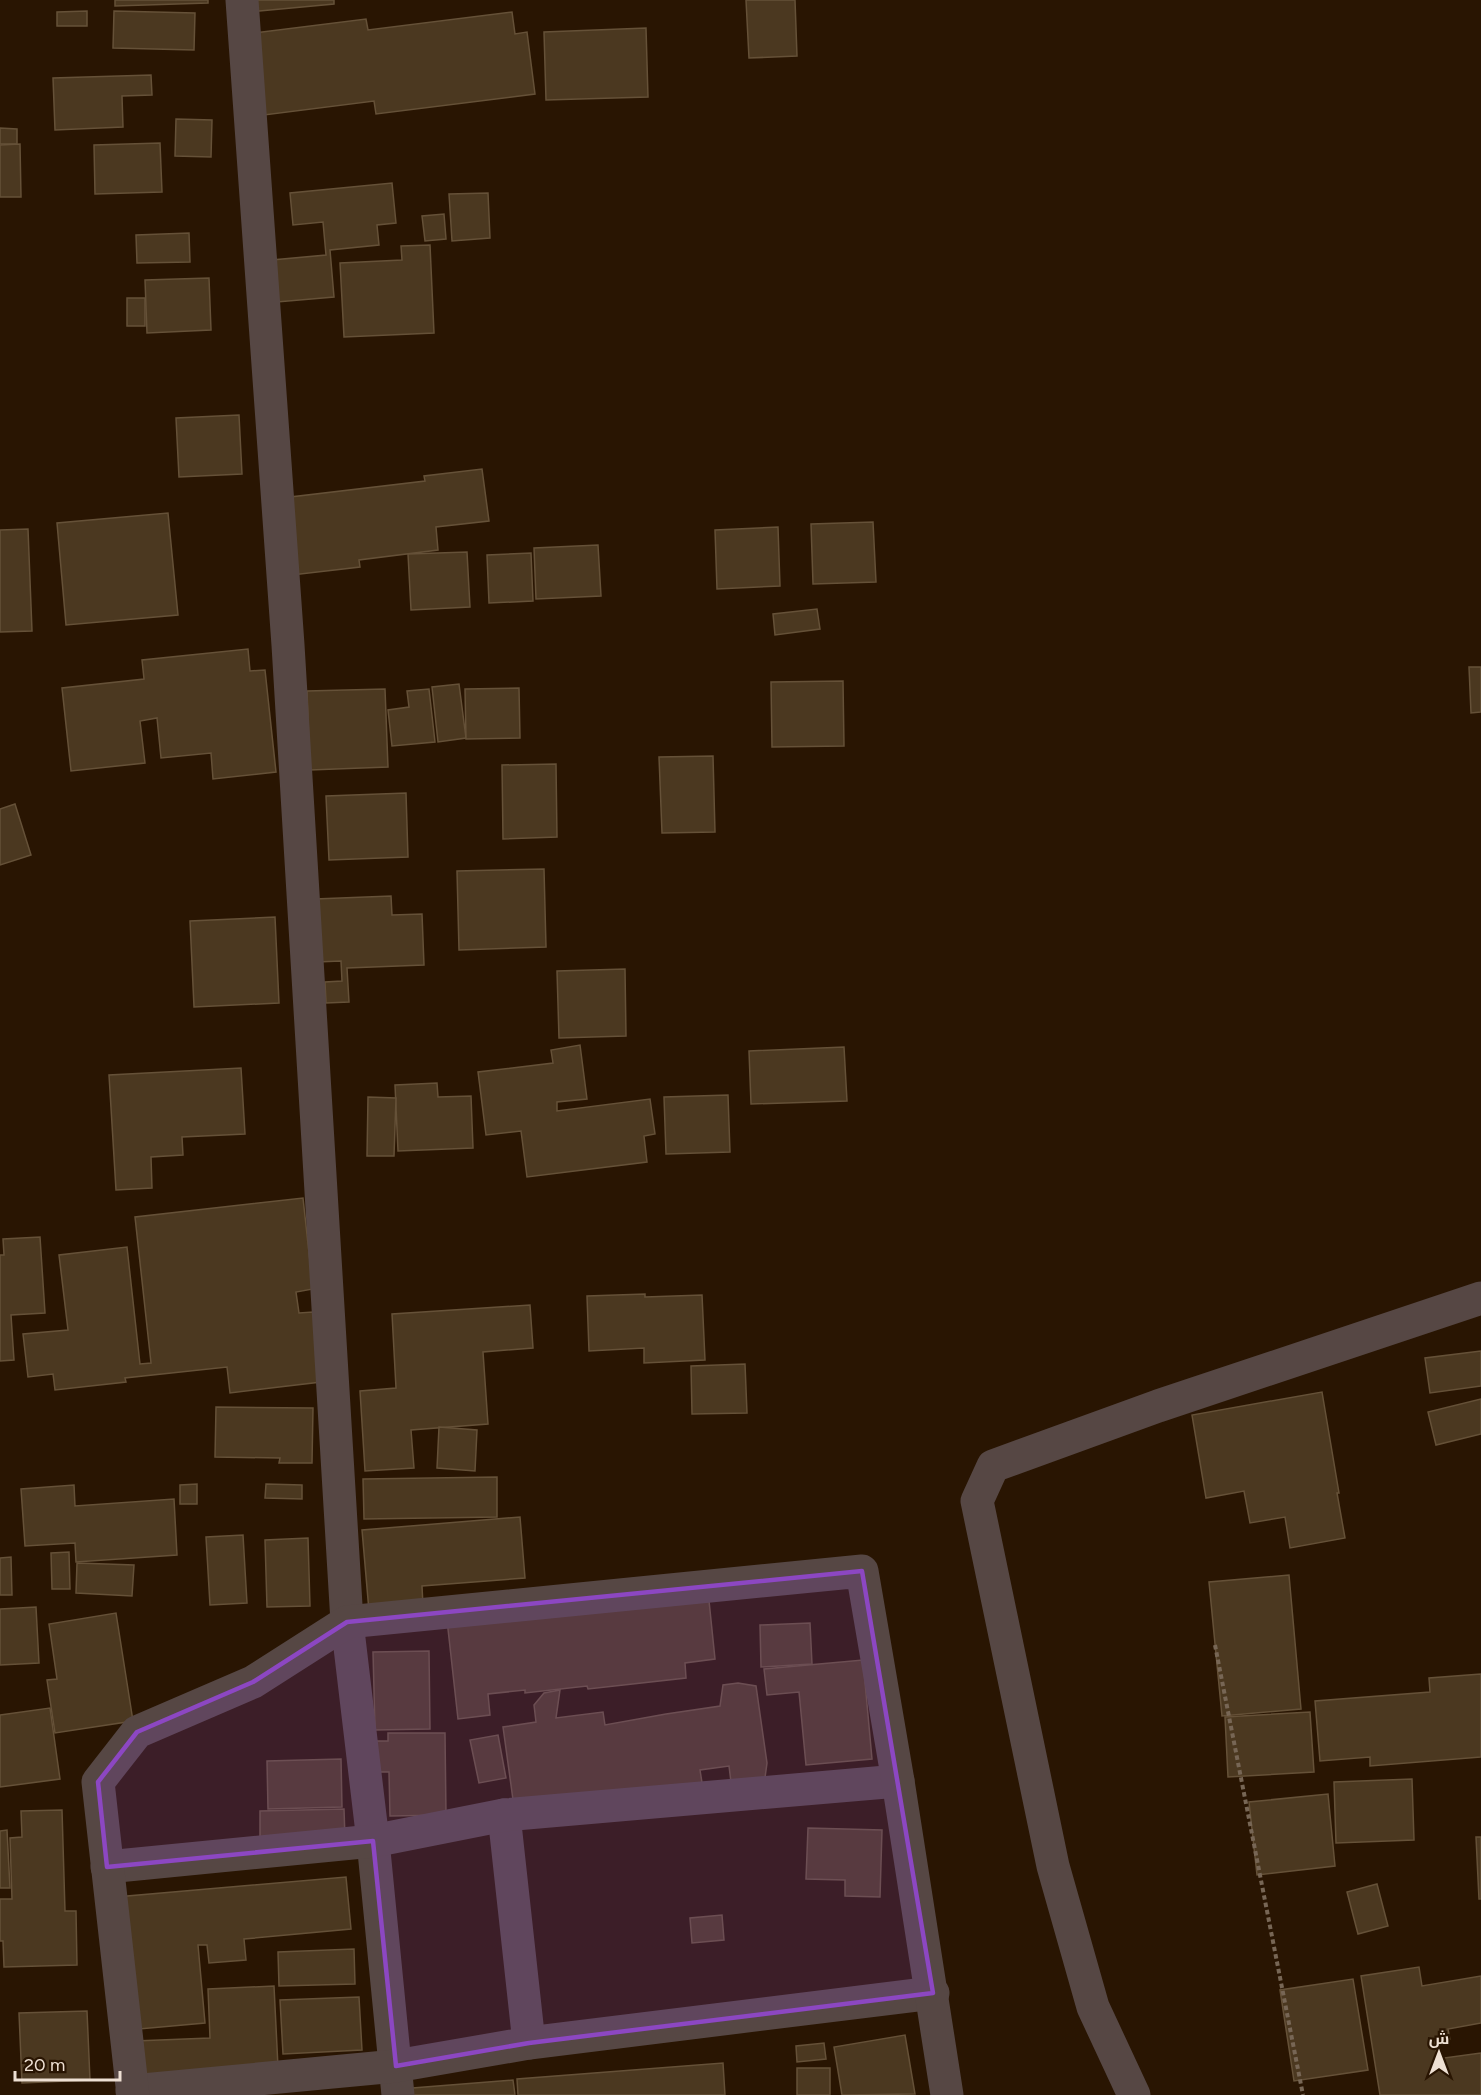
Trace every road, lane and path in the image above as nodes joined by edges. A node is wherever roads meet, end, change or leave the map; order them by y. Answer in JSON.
{"nodes":[{"id":1,"x":242,"y":0,"type":"edge"},
{"id":2,"x":1481,"y":1298,"type":"edge"},
{"id":3,"x":346,"y":1622,"type":"junction"},
{"id":4,"x":1215,"y":1644,"type":"dead end"},
{"id":5,"x":898,"y":1781,"type":"junction"},
{"id":6,"x":504,"y":1815,"type":"junction"},
{"id":7,"x":373,"y":1841,"type":"junction"},
{"id":8,"x":108,"y":1867,"type":"junction"},
{"id":9,"x":933,"y":1993,"type":"junction"},
{"id":10,"x":529,"y":2043,"type":"junction"},
{"id":11,"x":397,"y":2081,"type":"edge"},
{"id":12,"x":133,"y":2093,"type":"edge"},
{"id":13,"x":947,"y":2095,"type":"edge"},
{"id":14,"x":1134,"y":2095,"type":"edge"},
{"id":15,"x":1303,"y":2095,"type":"edge"}],
"edges":[{"from":1,"to":3,"type":"street"},
{"from":2,"to":14,"type":"street"},
{"from":3,"to":5,"type":"street"},
{"from":3,"to":7,"type":"street"},
{"from":3,"to":8,"type":"street"},
{"from":4,"to":15,"type":"path"},
{"from":5,"to":6,"type":"street"},
{"from":5,"to":9,"type":"street"},
{"from":6,"to":7,"type":"street"},
{"from":6,"to":10,"type":"street"},
{"from":7,"to":8,"type":"street"},
{"from":7,"to":11,"type":"street"},
{"from":8,"to":12,"type":"street"},
{"from":9,"to":10,"type":"street"},
{"from":9,"to":13,"type":"street"},
{"from":10,"to":11,"type":"street"},
{"from":11,"to":12,"type":"street"}]}
